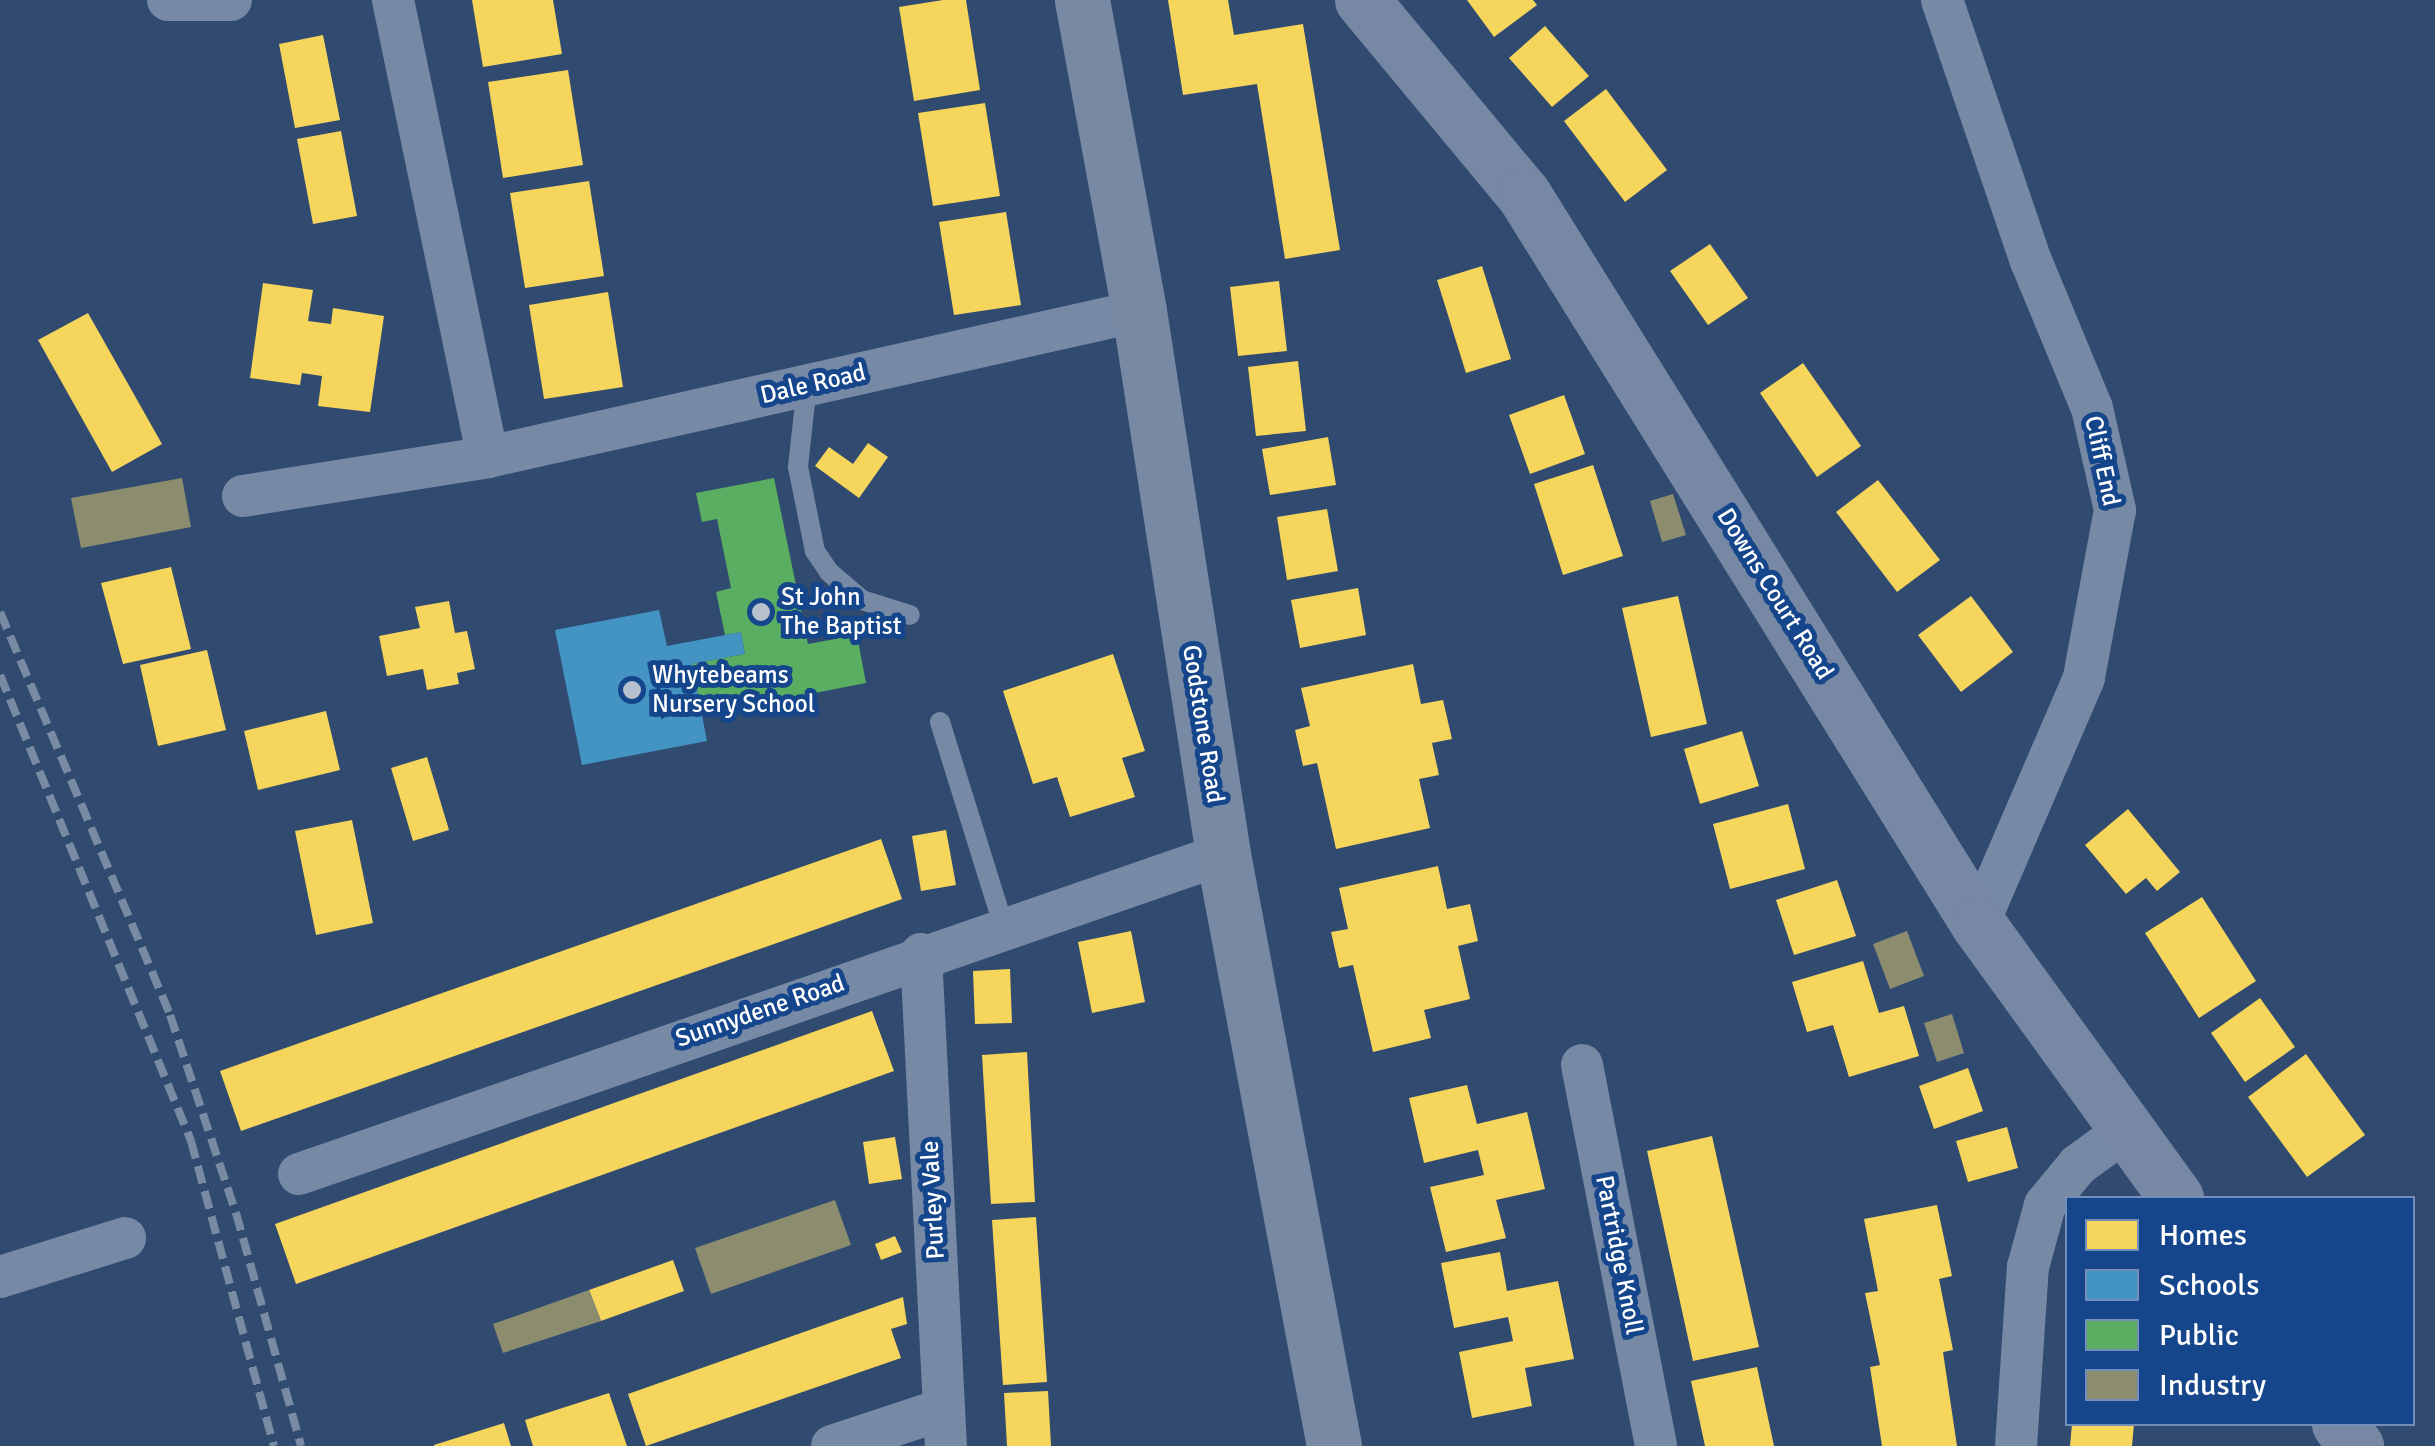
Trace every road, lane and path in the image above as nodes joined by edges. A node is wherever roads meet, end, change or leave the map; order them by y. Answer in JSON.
{"nodes":[{"id":1,"x":168,"y":0,"type":"edge"},
{"id":2,"x":232,"y":0,"type":"edge"},
{"id":3,"x":393,"y":0,"type":"edge"},
{"id":4,"x":1082,"y":0,"type":"edge"},
{"id":5,"x":1362,"y":0,"type":"edge"},
{"id":6,"x":1942,"y":0,"type":"edge"},
{"id":7,"x":1138,"y":310,"type":"junction"},
{"id":8,"x":807,"y":385,"type":"junction"},
{"id":9,"x":488,"y":458,"type":"junction"},
{"id":10,"x":243,"y":496,"type":"dead end"},
{"id":11,"x":910,"y":615,"type":"dead end"},
{"id":12,"x":940,"y":722,"type":"dead end"},
{"id":13,"x":1223,"y":854,"type":"junction"},
{"id":14,"x":1978,"y":924,"type":"junction"},
{"id":15,"x":1004,"y":927,"type":"junction"},
{"id":16,"x":921,"y":954,"type":"junction"},
{"id":17,"x":1582,"y":1065,"type":"dead end"},
{"id":18,"x":2126,"y":1130,"type":"junction"},
{"id":19,"x":299,"y":1174,"type":"dead end"},
{"id":20,"x":2175,"y":1196,"type":"edge"},
{"id":21,"x":125,"y":1238,"type":"dead end"},
{"id":22,"x":0,"y":1276,"type":"edge"},
{"id":23,"x":2341,"y":1426,"type":"edge"},
{"id":24,"x":945,"y":1427,"type":"edge"},
{"id":25,"x":832,"y":1446,"type":"edge"},
{"id":26,"x":1334,"y":1446,"type":"edge"},
{"id":27,"x":1656,"y":1446,"type":"edge"},
{"id":28,"x":2016,"y":1446,"type":"edge"},
{"id":29,"x":2356,"y":1446,"type":"edge"}],
"edges":[{"from":1,"to":2,"type":"street"},
{"from":3,"to":9,"type":"street"},
{"from":4,"to":7,"type":"highway","name":"Godstone Road"},
{"from":5,"to":14,"type":"main road","name":"Downs Court Road"},
{"from":6,"to":14,"type":"street","name":"Cliff End"},
{"from":7,"to":8,"type":"street","name":"Dale Road"},
{"from":7,"to":13,"type":"highway","name":"Godstone Road"},
{"from":8,"to":9,"type":"street","name":"Dale Road"},
{"from":8,"to":11,"type":"lane"},
{"from":9,"to":10,"type":"street","name":"Dale Road"},
{"from":12,"to":15,"type":"lane"},
{"from":13,"to":15,"type":"street","name":"Sunnydene Road"},
{"from":13,"to":26,"type":"highway","name":"Godstone Road"},
{"from":14,"to":18,"type":"main road","name":"Downs Court Road"},
{"from":15,"to":16,"type":"street","name":"Sunnydene Road"},
{"from":16,"to":19,"type":"street","name":"Sunnydene Road"},
{"from":16,"to":24,"type":"street","name":"Purley Vale"},
{"from":17,"to":27,"type":"street","name":"Partridge Knoll"},
{"from":18,"to":20,"type":"main road","name":"Downs Court Road"},
{"from":18,"to":28,"type":"street"},
{"from":21,"to":22,"type":"street"},
{"from":23,"to":29,"type":"main road"},
{"from":24,"to":25,"type":"street"}]}
